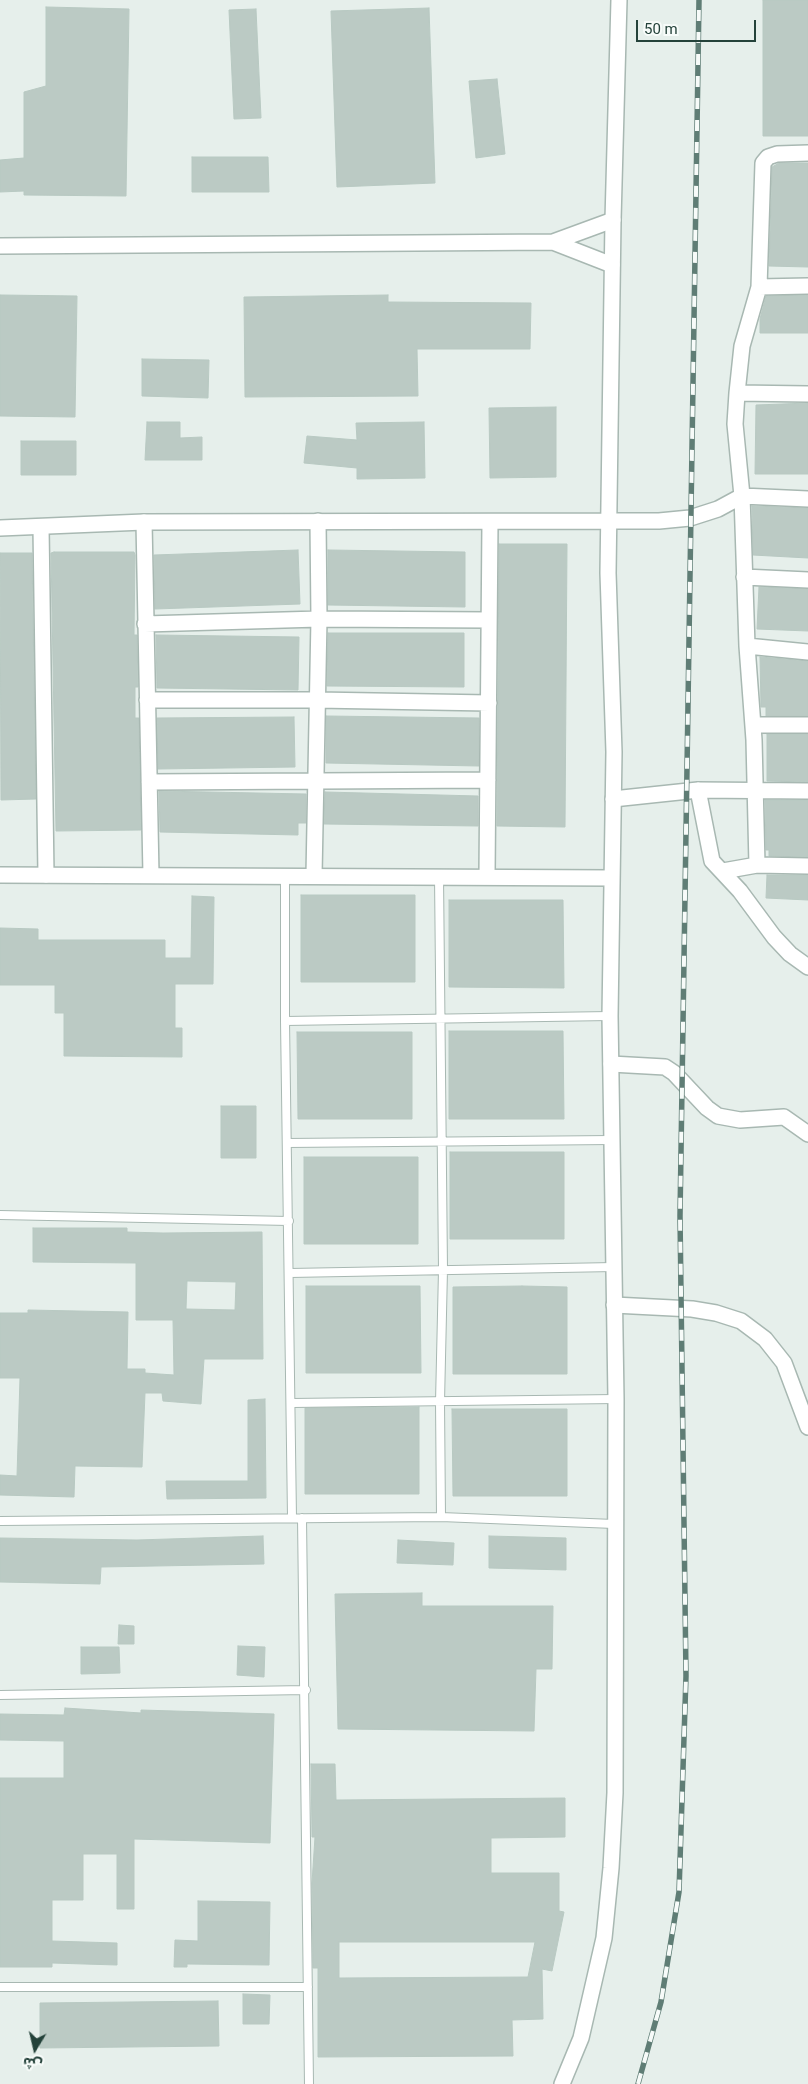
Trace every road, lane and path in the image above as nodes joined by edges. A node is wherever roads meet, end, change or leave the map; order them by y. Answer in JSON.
{"nodes":[{"id":1,"x":619,"y":0,"type":"edge"},
{"id":2,"x":808,"y":153,"type":"edge"},
{"id":3,"x":612,"y":220,"type":"junction"},
{"id":4,"x":553,"y":242,"type":"junction"},
{"id":5,"x":0,"y":246,"type":"edge"},
{"id":6,"x":612,"y":264,"type":"junction"},
{"id":7,"x":808,"y":286,"type":"edge"},
{"id":8,"x":759,"y":287,"type":"junction"},
{"id":9,"x":737,"y":394,"type":"junction"},
{"id":10,"x":808,"y":394,"type":"edge"},
{"id":11,"x":742,"y":496,"type":"junction"},
{"id":12,"x":808,"y":499,"type":"edge"},
{"id":13,"x":318,"y":521,"type":"junction"},
{"id":14,"x":608,"y":521,"type":"junction"},
{"id":15,"x":144,"y":522,"type":"junction"},
{"id":16,"x":490,"y":522,"type":"junction"},
{"id":17,"x":41,"y":527,"type":"junction"},
{"id":18,"x":0,"y":528,"type":"edge"},
{"id":19,"x":744,"y":577,"type":"junction"},
{"id":20,"x":808,"y":580,"type":"edge"},
{"id":21,"x":319,"y":619,"type":"junction"},
{"id":22,"x":489,"y":620,"type":"junction"},
{"id":23,"x":145,"y":624,"type":"junction"},
{"id":24,"x":747,"y":646,"type":"junction"},
{"id":25,"x":808,"y":652,"type":"edge"},
{"id":26,"x":147,"y":700,"type":"junction"},
{"id":27,"x":317,"y":700,"type":"junction"},
{"id":28,"x":489,"y":703,"type":"junction"},
{"id":29,"x":753,"y":725,"type":"junction"},
{"id":30,"x":808,"y":726,"type":"edge"},
{"id":31,"x":488,"y":780,"type":"junction"},
{"id":32,"x":315,"y":781,"type":"junction"},
{"id":33,"x":149,"y":782,"type":"junction"},
{"id":34,"x":756,"y":789,"type":"junction"},
{"id":35,"x":698,"y":790,"type":"junction"},
{"id":36,"x":808,"y":791,"type":"edge"},
{"id":37,"x":613,"y":799,"type":"junction"},
{"id":38,"x":757,"y":865,"type":"junction"},
{"id":39,"x":808,"y":866,"type":"edge"},
{"id":40,"x":723,"y":871,"type":"junction"},
{"id":41,"x":0,"y":875,"type":"edge"},
{"id":42,"x":46,"y":875,"type":"junction"},
{"id":43,"x":151,"y":875,"type":"junction"},
{"id":44,"x":439,"y":875,"type":"junction"},
{"id":45,"x":488,"y":875,"type":"junction"},
{"id":46,"x":286,"y":876,"type":"junction"},
{"id":47,"x":314,"y":876,"type":"junction"},
{"id":48,"x":612,"y":878,"type":"junction"},
{"id":49,"x":808,"y":967,"type":"edge"},
{"id":50,"x":610,"y":1016,"type":"junction"},
{"id":51,"x":440,"y":1020,"type":"junction"},
{"id":52,"x":285,"y":1021,"type":"junction"},
{"id":53,"x":611,"y":1064,"type":"junction"},
{"id":54,"x":808,"y":1134,"type":"edge"},
{"id":55,"x":442,"y":1140,"type":"junction"},
{"id":56,"x":612,"y":1140,"type":"junction"},
{"id":57,"x":287,"y":1143,"type":"junction"},
{"id":58,"x":0,"y":1215,"type":"edge"},
{"id":59,"x":288,"y":1220,"type":"junction"},
{"id":60,"x":614,"y":1267,"type":"junction"},
{"id":61,"x":443,"y":1270,"type":"junction"},
{"id":62,"x":290,"y":1273,"type":"junction"},
{"id":63,"x":614,"y":1305,"type":"junction"},
{"id":64,"x":616,"y":1399,"type":"junction"},
{"id":65,"x":440,"y":1402,"type":"junction"},
{"id":66,"x":292,"y":1403,"type":"junction"},
{"id":67,"x":808,"y":1427,"type":"edge"},
{"id":68,"x":292,"y":1517,"type":"junction"},
{"id":69,"x":442,"y":1517,"type":"junction"},
{"id":70,"x":302,"y":1518,"type":"junction"},
{"id":71,"x":0,"y":1521,"type":"edge"},
{"id":72,"x":614,"y":1524,"type":"junction"},
{"id":73,"x":306,"y":1690,"type":"junction"},
{"id":74,"x":0,"y":1695,"type":"edge"},
{"id":75,"x":0,"y":1986,"type":"edge"},
{"id":76,"x":308,"y":1987,"type":"junction"},
{"id":77,"x":309,"y":2084,"type":"edge"},
{"id":78,"x":562,"y":2084,"type":"edge"}],
"edges":[{"from":1,"to":3,"type":"street"},
{"from":2,"to":8,"type":"street"},
{"from":3,"to":4,"type":"street"},
{"from":3,"to":6,"type":"street"},
{"from":4,"to":5,"type":"street"},
{"from":4,"to":6,"type":"street"},
{"from":6,"to":14,"type":"street"},
{"from":7,"to":8,"type":"street"},
{"from":8,"to":9,"type":"street"},
{"from":9,"to":10,"type":"street"},
{"from":9,"to":11,"type":"street"},
{"from":11,"to":12,"type":"street"},
{"from":11,"to":14,"type":"street"},
{"from":11,"to":19,"type":"street"},
{"from":13,"to":15,"type":"street"},
{"from":13,"to":16,"type":"street"},
{"from":13,"to":21,"type":"street"},
{"from":14,"to":16,"type":"street"},
{"from":14,"to":37,"type":"street"},
{"from":15,"to":17,"type":"street"},
{"from":15,"to":23,"type":"street"},
{"from":16,"to":22,"type":"street"},
{"from":17,"to":18,"type":"street"},
{"from":17,"to":42,"type":"street"},
{"from":19,"to":20,"type":"street"},
{"from":19,"to":24,"type":"street"},
{"from":21,"to":22,"type":"street"},
{"from":21,"to":23,"type":"street"},
{"from":21,"to":27,"type":"street"},
{"from":22,"to":28,"type":"street"},
{"from":23,"to":26,"type":"street"},
{"from":24,"to":25,"type":"street"},
{"from":24,"to":29,"type":"street"},
{"from":26,"to":27,"type":"street"},
{"from":26,"to":33,"type":"street"},
{"from":27,"to":28,"type":"street"},
{"from":27,"to":32,"type":"street"},
{"from":28,"to":31,"type":"street"},
{"from":29,"to":30,"type":"street"},
{"from":29,"to":34,"type":"street"},
{"from":31,"to":32,"type":"street"},
{"from":31,"to":45,"type":"street"},
{"from":32,"to":33,"type":"street"},
{"from":32,"to":47,"type":"street"},
{"from":33,"to":43,"type":"street"},
{"from":34,"to":35,"type":"street"},
{"from":34,"to":36,"type":"street"},
{"from":34,"to":38,"type":"street"},
{"from":35,"to":37,"type":"street"},
{"from":35,"to":40,"type":"street"},
{"from":37,"to":48,"type":"street"},
{"from":38,"to":39,"type":"street"},
{"from":38,"to":40,"type":"street"},
{"from":40,"to":49,"type":"street"},
{"from":41,"to":42,"type":"street"},
{"from":42,"to":43,"type":"street"},
{"from":43,"to":46,"type":"street"},
{"from":44,"to":45,"type":"street"},
{"from":44,"to":47,"type":"street"},
{"from":44,"to":51,"type":"lane"},
{"from":45,"to":48,"type":"street"},
{"from":46,"to":47,"type":"street"},
{"from":46,"to":52,"type":"lane"},
{"from":48,"to":50,"type":"street"},
{"from":50,"to":51,"type":"lane"},
{"from":50,"to":53,"type":"street"},
{"from":51,"to":52,"type":"lane"},
{"from":51,"to":55,"type":"lane"},
{"from":52,"to":57,"type":"lane"},
{"from":53,"to":54,"type":"street"},
{"from":53,"to":56,"type":"street"},
{"from":55,"to":56,"type":"lane"},
{"from":55,"to":57,"type":"lane"},
{"from":55,"to":61,"type":"lane"},
{"from":56,"to":60,"type":"street"},
{"from":57,"to":59,"type":"lane"},
{"from":58,"to":59,"type":"lane"},
{"from":59,"to":62,"type":"lane"},
{"from":60,"to":61,"type":"lane"},
{"from":60,"to":63,"type":"street"},
{"from":61,"to":62,"type":"lane"},
{"from":61,"to":65,"type":"lane"},
{"from":62,"to":66,"type":"lane"},
{"from":63,"to":64,"type":"street"},
{"from":63,"to":67,"type":"street"},
{"from":64,"to":65,"type":"lane"},
{"from":64,"to":72,"type":"street"},
{"from":65,"to":66,"type":"lane"},
{"from":65,"to":69,"type":"lane"},
{"from":66,"to":68,"type":"lane"},
{"from":68,"to":70,"type":"lane"},
{"from":68,"to":71,"type":"lane"},
{"from":69,"to":70,"type":"lane"},
{"from":69,"to":72,"type":"lane"},
{"from":70,"to":73,"type":"lane"},
{"from":72,"to":78,"type":"street"},
{"from":73,"to":74,"type":"lane"},
{"from":73,"to":76,"type":"lane"},
{"from":75,"to":76,"type":"lane"},
{"from":76,"to":77,"type":"lane"}]}
